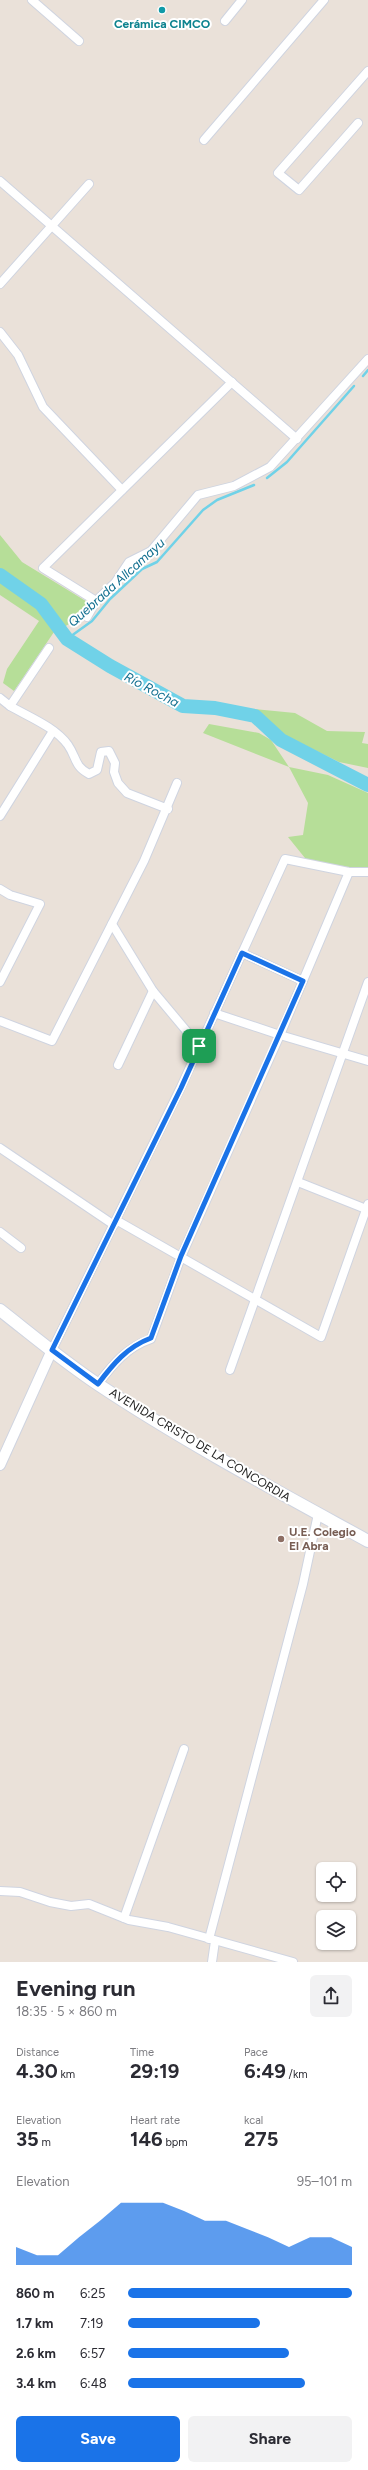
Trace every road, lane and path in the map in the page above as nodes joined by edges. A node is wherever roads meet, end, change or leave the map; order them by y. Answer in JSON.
{"nodes":[{"id":1,"x":32,"y":0,"type":"edge"},
{"id":2,"x":242,"y":0,"type":"edge"},
{"id":3,"x":324,"y":0,"type":"edge"},
{"id":4,"x":225,"y":21,"type":"dead end"},
{"id":5,"x":79,"y":41,"type":"dead end"},
{"id":6,"x":368,"y":70,"type":"edge"},
{"id":7,"x":358,"y":123,"type":"dead end"},
{"id":8,"x":204,"y":140,"type":"dead end"},
{"id":9,"x":0,"y":181,"type":"edge"},
{"id":10,"x":89,"y":184,"type":"dead end"},
{"id":11,"x":52,"y":225,"type":"junction"},
{"id":12,"x":0,"y":284,"type":"edge"},
{"id":13,"x":0,"y":332,"type":"edge"},
{"id":14,"x":368,"y":359,"type":"edge"},
{"id":15,"x":232,"y":382,"type":"junction"},
{"id":16,"x":298,"y":439,"type":"junction"},
{"id":17,"x":122,"y":490,"type":"junction"},
{"id":18,"x":96,"y":600,"type":"junction"},
{"id":19,"x":87,"y":617,"type":"dead end"},
{"id":20,"x":49,"y":648,"type":"dead end"},
{"id":21,"x":0,"y":698,"type":"edge"},
{"id":22,"x":10,"y":706,"type":"junction"},
{"id":23,"x":53,"y":731,"type":"junction"},
{"id":24,"x":177,"y":783,"type":"dead end"},
{"id":25,"x":168,"y":808,"type":"junction"},
{"id":26,"x":0,"y":816,"type":"edge"},
{"id":27,"x":349,"y":872,"type":"junction"},
{"id":28,"x":368,"y":872,"type":"edge"},
{"id":29,"x":0,"y":890,"type":"edge"},
{"id":30,"x":112,"y":924,"type":"junction"},
{"id":31,"x":242,"y":953,"type":"junction"},
{"id":32,"x":303,"y":981,"type":"junction"},
{"id":33,"x":0,"y":982,"type":"edge"},
{"id":34,"x":368,"y":982,"type":"edge"},
{"id":35,"x":153,"y":991,"type":"junction"},
{"id":36,"x":214,"y":1013,"type":"junction"},
{"id":37,"x":0,"y":1021,"type":"edge"},
{"id":38,"x":280,"y":1035,"type":"junction"},
{"id":39,"x":199,"y":1046,"type":"junction"},
{"id":40,"x":343,"y":1052,"type":"junction"},
{"id":41,"x":368,"y":1061,"type":"edge"},
{"id":42,"x":118,"y":1065,"type":"dead end"},
{"id":43,"x":0,"y":1148,"type":"edge"},
{"id":44,"x":298,"y":1182,"type":"junction"},
{"id":45,"x":367,"y":1206,"type":"edge"},
{"id":46,"x":115,"y":1222,"type":"junction"},
{"id":47,"x":0,"y":1232,"type":"edge"},
{"id":48,"x":22,"y":1248,"type":"dead end"},
{"id":49,"x":181,"y":1256,"type":"junction"},
{"id":50,"x":255,"y":1298,"type":"junction"},
{"id":51,"x":0,"y":1310,"type":"edge"},
{"id":52,"x":52,"y":1350,"type":"junction"},
{"id":53,"x":230,"y":1370,"type":"dead end"},
{"id":54,"x":98,"y":1384,"type":"junction"},
{"id":55,"x":0,"y":1466,"type":"edge"},
{"id":56,"x":318,"y":1514,"type":"junction"},
{"id":57,"x":368,"y":1541,"type":"edge"},
{"id":58,"x":184,"y":1749,"type":"dead end"},
{"id":59,"x":0,"y":1891,"type":"edge"},
{"id":60,"x":124,"y":1918,"type":"junction"},
{"id":61,"x":212,"y":1940,"type":"junction"},
{"id":62,"x":212,"y":1962,"type":"edge"},
{"id":63,"x":293,"y":1962,"type":"edge"}],
"edges":[{"from":1,"to":5,"type":"street"},
{"from":2,"to":4,"type":"street"},
{"from":3,"to":8,"type":"street"},
{"from":6,"to":7,"type":"street"},
{"from":9,"to":11,"type":"street"},
{"from":10,"to":11,"type":"street"},
{"from":11,"to":12,"type":"street"},
{"from":11,"to":15,"type":"street"},
{"from":13,"to":17,"type":"street"},
{"from":14,"to":16,"type":"street"},
{"from":15,"to":16,"type":"street"},
{"from":15,"to":17,"type":"street"},
{"from":16,"to":18,"type":"street"},
{"from":17,"to":18,"type":"street"},
{"from":18,"to":19,"type":"street"},
{"from":20,"to":22,"type":"street"},
{"from":21,"to":22,"type":"street"},
{"from":22,"to":23,"type":"street"},
{"from":23,"to":25,"type":"street"},
{"from":23,"to":26,"type":"street"},
{"from":24,"to":25,"type":"street"},
{"from":25,"to":30,"type":"street"},
{"from":27,"to":28,"type":"street"},
{"from":27,"to":31,"type":"street"},
{"from":27,"to":32,"type":"street"},
{"from":29,"to":33,"type":"street"},
{"from":30,"to":35,"type":"street"},
{"from":30,"to":37,"type":"street"},
{"from":31,"to":32,"type":"street"},
{"from":31,"to":36,"type":"street"},
{"from":32,"to":38,"type":"street"},
{"from":34,"to":40,"type":"street"},
{"from":35,"to":39,"type":"street"},
{"from":35,"to":42,"type":"street"},
{"from":36,"to":38,"type":"street"},
{"from":36,"to":39,"type":"street"},
{"from":38,"to":40,"type":"street"},
{"from":38,"to":49,"type":"street"},
{"from":39,"to":46,"type":"street"},
{"from":40,"to":41,"type":"street"},
{"from":40,"to":44,"type":"street"},
{"from":43,"to":46,"type":"street"},
{"from":44,"to":45,"type":"street"},
{"from":44,"to":50,"type":"street"},
{"from":45,"to":50,"type":"street"},
{"from":46,"to":49,"type":"street"},
{"from":46,"to":52,"type":"street"},
{"from":47,"to":48,"type":"street"},
{"from":49,"to":50,"type":"street"},
{"from":49,"to":54,"type":"street"},
{"from":50,"to":53,"type":"street"},
{"from":51,"to":52,"type":"main road","name":"AVENIDA CRISTO DE LA CONCORDIA"},
{"from":52,"to":54,"type":"main road","name":"AVENIDA CRISTO DE LA CONCORDIA"},
{"from":52,"to":55,"type":"street"},
{"from":54,"to":56,"type":"main road","name":"AVENIDA CRISTO DE LA CONCORDIA"},
{"from":56,"to":57,"type":"main road","name":"AVENIDA CRISTO DE LA CONCORDIA"},
{"from":56,"to":61,"type":"street"},
{"from":58,"to":60,"type":"street"},
{"from":59,"to":60,"type":"street"},
{"from":60,"to":61,"type":"street"},
{"from":61,"to":62,"type":"street"},
{"from":61,"to":63,"type":"street"}]}
